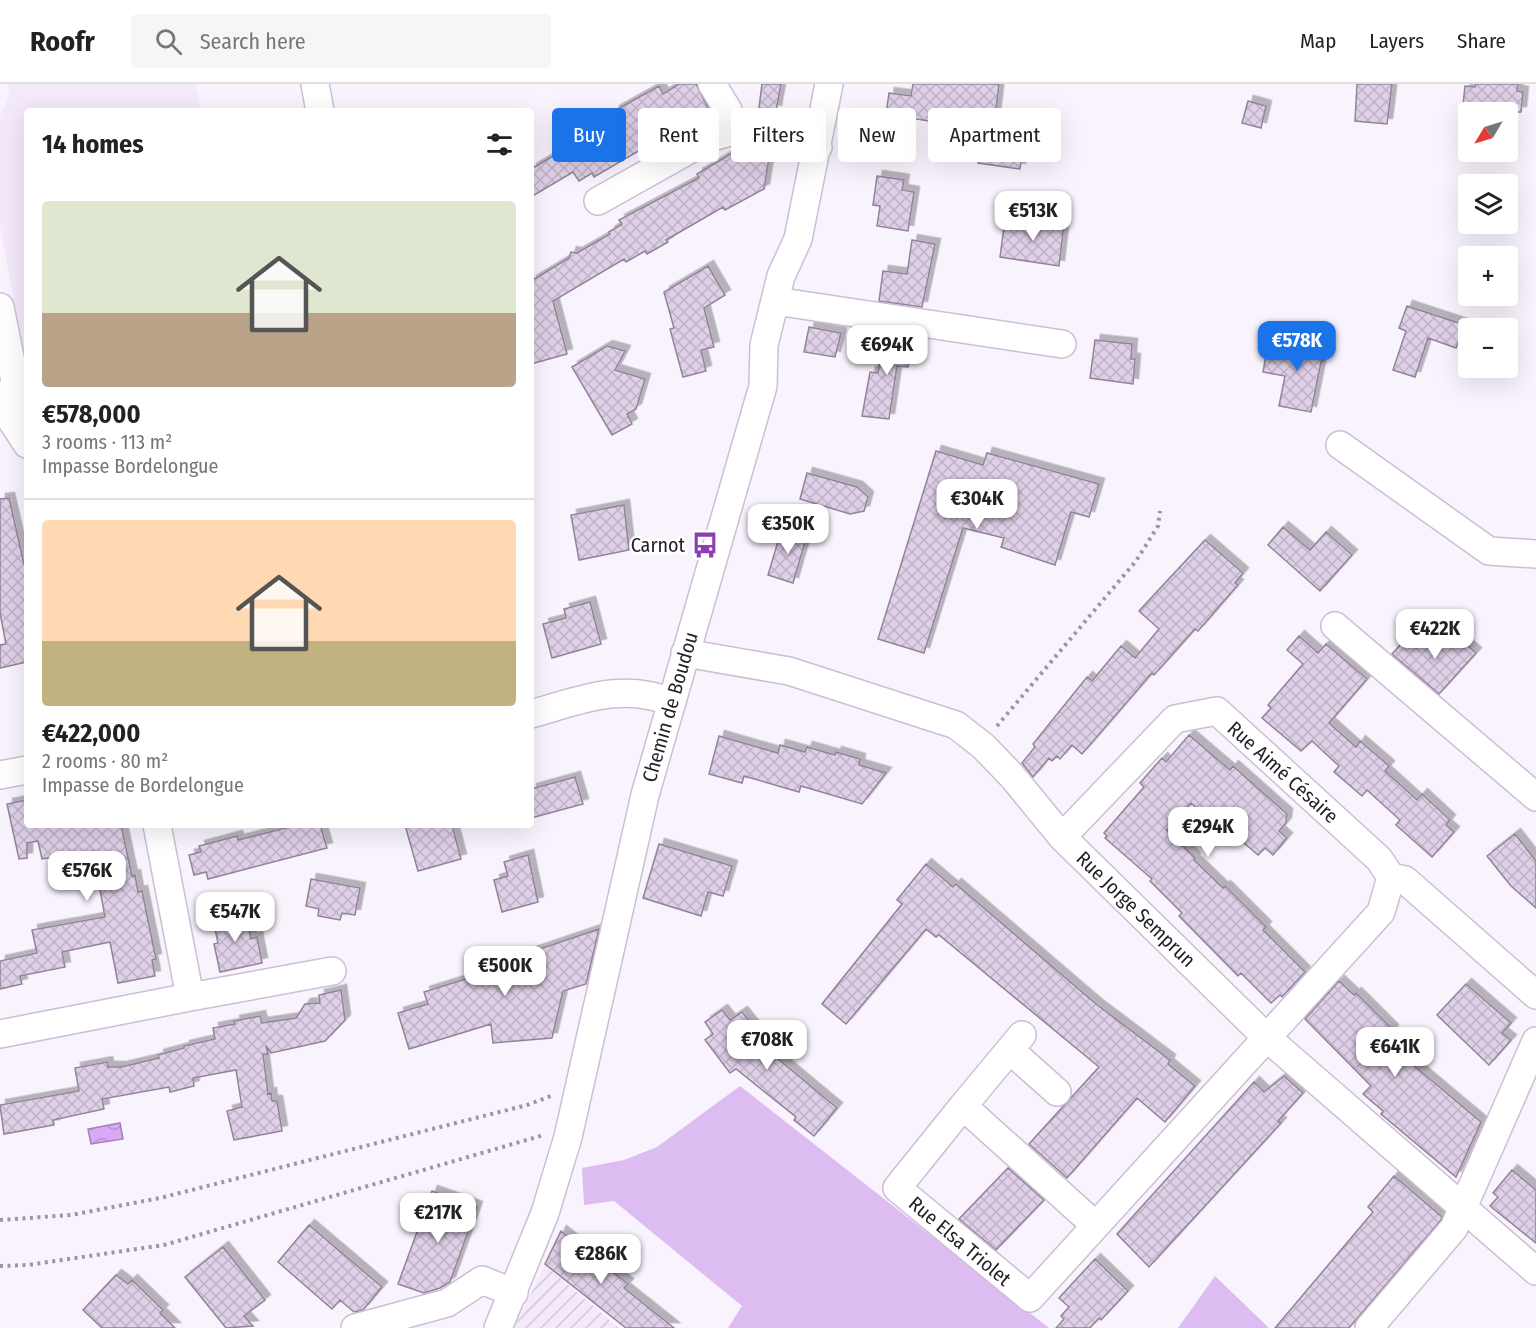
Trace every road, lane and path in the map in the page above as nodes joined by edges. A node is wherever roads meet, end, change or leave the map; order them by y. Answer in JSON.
{"nodes":[{"id":1,"x":315,"y":84,"type":"edge"},
{"id":2,"x":712,"y":84,"type":"edge"},
{"id":3,"x":829,"y":84,"type":"edge"},
{"id":4,"x":319,"y":108,"type":"edge"},
{"id":5,"x":825,"y":108,"type":"edge"},
{"id":6,"x":731,"y":120,"type":"edge"},
{"id":7,"x":731,"y":132,"type":"edge"},
{"id":8,"x":815,"y":162,"type":"edge"},
{"id":9,"x":598,"y":201,"type":"dead end"},
{"id":10,"x":775,"y":301,"type":"junction"},
{"id":11,"x":0,"y":307,"type":"edge"},
{"id":12,"x":1062,"y":344,"type":"dead end"},
{"id":13,"x":0,"y":391,"type":"edge"},
{"id":14,"x":24,"y":410,"type":"edge"},
{"id":15,"x":24,"y":439,"type":"edge"},
{"id":16,"x":1340,"y":445,"type":"dead end"},
{"id":17,"x":1160,"y":511,"type":"dead end"},
{"id":18,"x":1536,"y":554,"type":"edge"},
{"id":19,"x":1335,"y":626,"type":"dead end"},
{"id":20,"x":685,"y":653,"type":"junction"},
{"id":21,"x":672,"y":702,"type":"junction"},
{"id":22,"x":534,"y":713,"type":"edge"},
{"id":23,"x":983,"y":746,"type":"junction"},
{"id":24,"x":24,"y":771,"type":"edge"},
{"id":25,"x":0,"y":775,"type":"edge"},
{"id":26,"x":1536,"y":797,"type":"edge"},
{"id":27,"x":159,"y":828,"type":"edge"},
{"id":28,"x":1062,"y":837,"type":"junction"},
{"id":29,"x":1391,"y":877,"type":"junction"},
{"id":30,"x":332,"y":971,"type":"dead end"},
{"id":31,"x":1536,"y":994,"type":"edge"},
{"id":32,"x":190,"y":998,"type":"junction"},
{"id":33,"x":0,"y":1034,"type":"edge"},
{"id":34,"x":1266,"y":1037,"type":"junction"},
{"id":35,"x":1536,"y":1041,"type":"edge"},
{"id":36,"x":1057,"y":1092,"type":"dead end"},
{"id":37,"x":576,"y":1100,"type":"junction"},
{"id":38,"x":963,"y":1106,"type":"junction"},
{"id":39,"x":568,"y":1137,"type":"junction"},
{"id":40,"x":1463,"y":1208,"type":"junction"},
{"id":41,"x":0,"y":1220,"type":"edge"},
{"id":42,"x":1095,"y":1225,"type":"junction"},
{"id":43,"x":0,"y":1266,"type":"edge"},
{"id":44,"x":1536,"y":1271,"type":"edge"},
{"id":45,"x":514,"y":1293,"type":"junction"},
{"id":46,"x":355,"y":1328,"type":"edge"},
{"id":47,"x":498,"y":1328,"type":"edge"},
{"id":48,"x":1369,"y":1328,"type":"edge"}],
"edges":[{"from":1,"to":4,"type":"street"},
{"from":2,"to":6,"type":"street"},
{"from":3,"to":5,"type":"street","name":"Chemin de Boudou"},
{"from":7,"to":9,"type":"street"},
{"from":8,"to":10,"type":"street","name":"Chemin de Boudou"},
{"from":10,"to":12,"type":"street"},
{"from":10,"to":20,"type":"street","name":"Chemin de Boudou"},
{"from":11,"to":14,"type":"street"},
{"from":13,"to":15,"type":"street"},
{"from":16,"to":18,"type":"street"},
{"from":17,"to":23,"type":"path"},
{"from":19,"to":26,"type":"street"},
{"from":20,"to":21,"type":"street","name":"Chemin de Boudou"},
{"from":20,"to":23,"type":"street","name":"Rue Jorge Semprun"},
{"from":21,"to":22,"type":"street"},
{"from":21,"to":37,"type":"street","name":"Chemin de Boudou"},
{"from":23,"to":28,"type":"street","name":"Rue Jorge Semprun"},
{"from":24,"to":25,"type":"street"},
{"from":27,"to":32,"type":"street"},
{"from":28,"to":29,"type":"street","name":"Rue Aimé Césaire"},
{"from":28,"to":34,"type":"street","name":"Rue Jorge Semprun"},
{"from":29,"to":31,"type":"street","name":"Rue Aimé Césaire"},
{"from":29,"to":34,"type":"street"},
{"from":30,"to":32,"type":"street"},
{"from":32,"to":33,"type":"street"},
{"from":34,"to":40,"type":"street","name":"Rue Jorge Semprun"},
{"from":34,"to":42,"type":"street","name":"Rue Elsa Triolet"},
{"from":35,"to":40,"type":"street"},
{"from":36,"to":38,"type":"street","name":"Rue Elsa Triolet"},
{"from":37,"to":39,"type":"street","name":"Chemin de Boudou"},
{"from":37,"to":41,"type":"path"},
{"from":38,"to":42,"type":"street"},
{"from":38,"to":42,"type":"street","name":"Rue Elsa Triolet"},
{"from":39,"to":43,"type":"path"},
{"from":39,"to":45,"type":"street","name":"Chemin de Boudou"},
{"from":40,"to":44,"type":"street","name":"Rue Jorge Semprun"},
{"from":40,"to":48,"type":"street"},
{"from":45,"to":46,"type":"street"},
{"from":45,"to":47,"type":"street","name":"Chemin de Boudou"}]}
